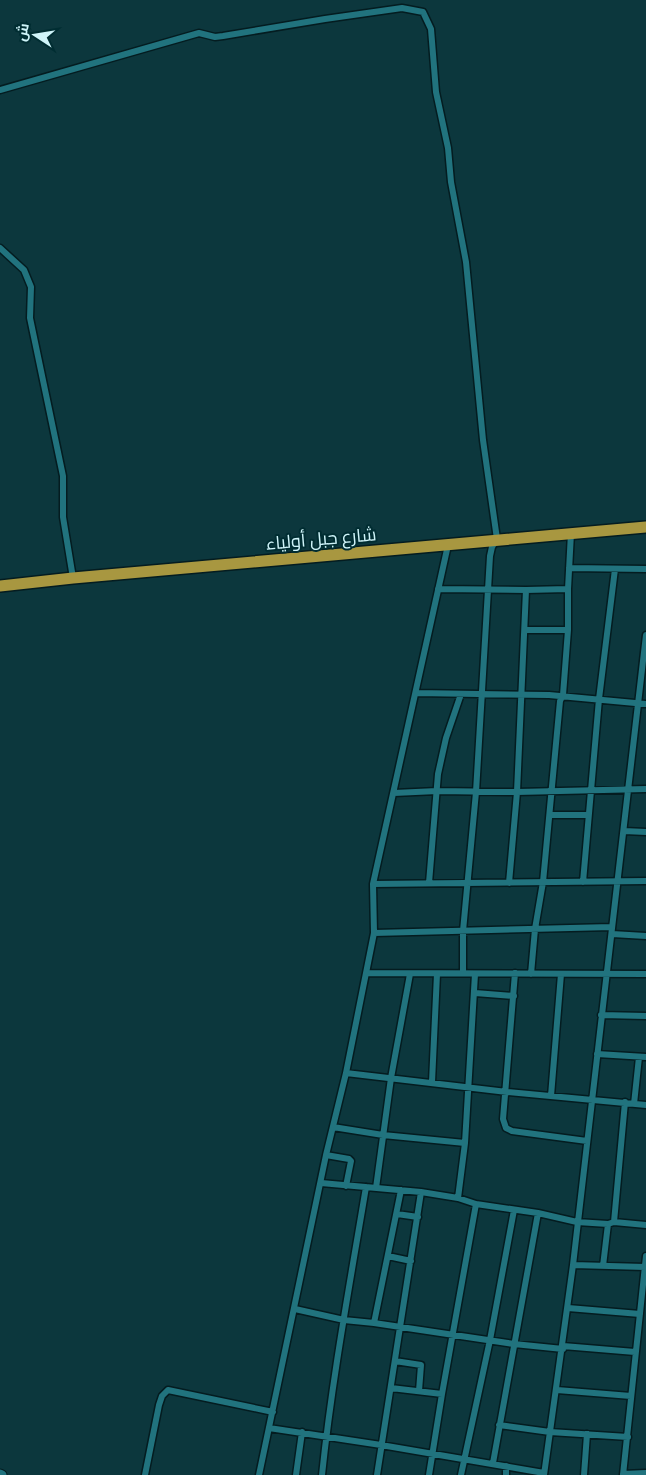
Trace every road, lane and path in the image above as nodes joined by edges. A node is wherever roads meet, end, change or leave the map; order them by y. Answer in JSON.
{"nodes":[{"id":1,"x":0,"y":90,"type":"edge"},
{"id":2,"x":0,"y":248,"type":"edge"},
{"id":3,"x":646,"y":527,"type":"edge"},
{"id":4,"x":571,"y":533,"type":"junction"},
{"id":5,"x":497,"y":539,"type":"junction"},
{"id":6,"x":448,"y":545,"type":"junction"},
{"id":7,"x":569,"y":568,"type":"junction"},
{"id":8,"x":614,"y":569,"type":"junction"},
{"id":9,"x":646,"y":569,"type":"edge"},
{"id":10,"x":73,"y":578,"type":"junction"},
{"id":11,"x":0,"y":586,"type":"edge"},
{"id":12,"x":438,"y":589,"type":"junction"},
{"id":13,"x":568,"y":589,"type":"junction"},
{"id":14,"x":488,"y":590,"type":"junction"},
{"id":15,"x":526,"y":590,"type":"junction"},
{"id":16,"x":525,"y":630,"type":"junction"},
{"id":17,"x":568,"y":630,"type":"junction"},
{"id":18,"x":646,"y":635,"type":"edge"},
{"id":19,"x":644,"y":668,"type":"edge"},
{"id":20,"x":416,"y":693,"type":"junction"},
{"id":21,"x":483,"y":693,"type":"junction"},
{"id":22,"x":462,"y":694,"type":"junction"},
{"id":23,"x":522,"y":694,"type":"junction"},
{"id":24,"x":563,"y":695,"type":"junction"},
{"id":25,"x":599,"y":699,"type":"junction"},
{"id":26,"x":638,"y":703,"type":"junction"},
{"id":27,"x":646,"y":704,"type":"edge"},
{"id":28,"x":628,"y":789,"type":"junction"},
{"id":29,"x":646,"y":789,"type":"edge"},
{"id":30,"x":552,"y":790,"type":"junction"},
{"id":31,"x":590,"y":790,"type":"junction"},
{"id":32,"x":438,"y":791,"type":"junction"},
{"id":33,"x":476,"y":792,"type":"junction"},
{"id":34,"x":517,"y":792,"type":"junction"},
{"id":35,"x":394,"y":793,"type":"junction"},
{"id":36,"x":550,"y":814,"type":"junction"},
{"id":37,"x":588,"y":815,"type":"junction"},
{"id":38,"x":624,"y":831,"type":"junction"},
{"id":39,"x":646,"y":832,"type":"edge"},
{"id":40,"x":618,"y":881,"type":"junction"},
{"id":41,"x":646,"y":881,"type":"edge"},
{"id":42,"x":467,"y":882,"type":"junction"},
{"id":43,"x":543,"y":882,"type":"junction"},
{"id":44,"x":583,"y":882,"type":"junction"},
{"id":45,"x":509,"y":883,"type":"junction"},
{"id":46,"x":373,"y":884,"type":"junction"},
{"id":47,"x":429,"y":884,"type":"junction"},
{"id":48,"x":535,"y":929,"type":"junction"},
{"id":49,"x":612,"y":930,"type":"junction"},
{"id":50,"x":374,"y":932,"type":"junction"},
{"id":51,"x":463,"y":932,"type":"junction"},
{"id":52,"x":646,"y":936,"type":"edge"},
{"id":53,"x":366,"y":973,"type":"junction"},
{"id":54,"x":463,"y":973,"type":"junction"},
{"id":55,"x":410,"y":974,"type":"junction"},
{"id":56,"x":438,"y":974,"type":"junction"},
{"id":57,"x":475,"y":974,"type":"junction"},
{"id":58,"x":516,"y":974,"type":"junction"},
{"id":59,"x":531,"y":974,"type":"junction"},
{"id":60,"x":561,"y":974,"type":"junction"},
{"id":61,"x":607,"y":974,"type":"junction"},
{"id":62,"x":646,"y":974,"type":"edge"},
{"id":63,"x":475,"y":992,"type":"junction"},
{"id":64,"x":514,"y":996,"type":"junction"},
{"id":65,"x":601,"y":1015,"type":"junction"},
{"id":66,"x":646,"y":1016,"type":"edge"},
{"id":67,"x":597,"y":1054,"type":"junction"},
{"id":68,"x":643,"y":1057,"type":"edge"},
{"id":69,"x":346,"y":1072,"type":"junction"},
{"id":70,"x":391,"y":1078,"type":"junction"},
{"id":71,"x":432,"y":1082,"type":"junction"},
{"id":72,"x":469,"y":1087,"type":"junction"},
{"id":73,"x":507,"y":1092,"type":"junction"},
{"id":74,"x":552,"y":1096,"type":"junction"},
{"id":75,"x":592,"y":1099,"type":"junction"},
{"id":76,"x":625,"y":1102,"type":"junction"},
{"id":77,"x":634,"y":1104,"type":"junction"},
{"id":78,"x":646,"y":1105,"type":"edge"},
{"id":79,"x":333,"y":1127,"type":"junction"},
{"id":80,"x":383,"y":1134,"type":"junction"},
{"id":81,"x":587,"y":1141,"type":"junction"},
{"id":82,"x":465,"y":1143,"type":"junction"},
{"id":83,"x":326,"y":1155,"type":"junction"},
{"id":84,"x":321,"y":1183,"type":"junction"},
{"id":85,"x":346,"y":1186,"type":"junction"},
{"id":86,"x":366,"y":1187,"type":"junction"},
{"id":87,"x":376,"y":1188,"type":"junction"},
{"id":88,"x":400,"y":1190,"type":"junction"},
{"id":89,"x":421,"y":1192,"type":"junction"},
{"id":90,"x":458,"y":1198,"type":"junction"},
{"id":91,"x":476,"y":1204,"type":"junction"},
{"id":92,"x":514,"y":1210,"type":"junction"},
{"id":93,"x":538,"y":1213,"type":"junction"},
{"id":94,"x":397,"y":1214,"type":"junction"},
{"id":95,"x":418,"y":1217,"type":"junction"},
{"id":96,"x":577,"y":1222,"type":"junction"},
{"id":97,"x":611,"y":1223,"type":"junction"},
{"id":98,"x":646,"y":1225,"type":"edge"},
{"id":99,"x":388,"y":1256,"type":"junction"},
{"id":100,"x":646,"y":1256,"type":"edge"},
{"id":101,"x":410,"y":1261,"type":"junction"},
{"id":102,"x":573,"y":1265,"type":"junction"},
{"id":103,"x":603,"y":1266,"type":"junction"},
{"id":104,"x":645,"y":1267,"type":"edge"},
{"id":105,"x":568,"y":1308,"type":"junction"},
{"id":106,"x":295,"y":1309,"type":"junction"},
{"id":107,"x":640,"y":1314,"type":"junction"},
{"id":108,"x":344,"y":1320,"type":"junction"},
{"id":109,"x":374,"y":1323,"type":"junction"},
{"id":110,"x":401,"y":1327,"type":"junction"},
{"id":111,"x":646,"y":1331,"type":"edge"},
{"id":112,"x":638,"y":1332,"type":"junction"},
{"id":113,"x":453,"y":1335,"type":"junction"},
{"id":114,"x":490,"y":1340,"type":"junction"},
{"id":115,"x":514,"y":1344,"type":"junction"},
{"id":116,"x":563,"y":1348,"type":"junction"},
{"id":117,"x":635,"y":1352,"type":"junction"},
{"id":118,"x":395,"y":1361,"type":"junction"},
{"id":119,"x":391,"y":1388,"type":"junction"},
{"id":120,"x":557,"y":1390,"type":"junction"},
{"id":121,"x":419,"y":1391,"type":"junction"},
{"id":122,"x":442,"y":1394,"type":"junction"},
{"id":123,"x":631,"y":1396,"type":"junction"},
{"id":124,"x":273,"y":1412,"type":"junction"},
{"id":125,"x":499,"y":1425,"type":"junction"},
{"id":126,"x":269,"y":1428,"type":"junction"},
{"id":127,"x":302,"y":1432,"type":"junction"},
{"id":128,"x":550,"y":1432,"type":"junction"},
{"id":129,"x":587,"y":1434,"type":"junction"},
{"id":130,"x":326,"y":1436,"type":"junction"},
{"id":131,"x":628,"y":1437,"type":"junction"},
{"id":132,"x":381,"y":1445,"type":"junction"},
{"id":133,"x":432,"y":1454,"type":"junction"},
{"id":134,"x":464,"y":1459,"type":"junction"},
{"id":135,"x":493,"y":1463,"type":"junction"},
{"id":136,"x":506,"y":1466,"type":"junction"},
{"id":137,"x":646,"y":1473,"type":"edge"},
{"id":138,"x":544,"y":1474,"type":"edge"},
{"id":139,"x":623,"y":1474,"type":"edge"},
{"id":140,"x":144,"y":1475,"type":"edge"},
{"id":141,"x":259,"y":1475,"type":"edge"},
{"id":142,"x":296,"y":1475,"type":"edge"},
{"id":143,"x":322,"y":1475,"type":"edge"},
{"id":144,"x":377,"y":1475,"type":"edge"},
{"id":145,"x":429,"y":1475,"type":"edge"},
{"id":146,"x":461,"y":1475,"type":"edge"},
{"id":147,"x":506,"y":1475,"type":"edge"},
{"id":148,"x":584,"y":1475,"type":"edge"}],
"edges":[{"from":1,"to":5,"type":"street"},
{"from":2,"to":10,"type":"street"},
{"from":3,"to":4,"type":"highway","name":"شارع جبل أولياء"},
{"from":4,"to":5,"type":"highway","name":"شارع جبل أولياء"},
{"from":4,"to":7,"type":"street"},
{"from":5,"to":6,"type":"highway","name":"شارع جبل أولياء"},
{"from":5,"to":14,"type":"street"},
{"from":6,"to":10,"type":"highway","name":"شارع جبل أولياء"},
{"from":6,"to":12,"type":"street"},
{"from":7,"to":8,"type":"street"},
{"from":7,"to":13,"type":"street"},
{"from":8,"to":9,"type":"street"},
{"from":8,"to":25,"type":"street"},
{"from":10,"to":11,"type":"highway","name":"شارع جبل أولياء"},
{"from":12,"to":14,"type":"street"},
{"from":12,"to":20,"type":"street"},
{"from":13,"to":15,"type":"street"},
{"from":13,"to":17,"type":"street"},
{"from":14,"to":15,"type":"street"},
{"from":14,"to":21,"type":"street"},
{"from":15,"to":16,"type":"street"},
{"from":16,"to":17,"type":"street"},
{"from":16,"to":23,"type":"street"},
{"from":17,"to":24,"type":"street"},
{"from":18,"to":19,"type":"street"},
{"from":19,"to":26,"type":"street"},
{"from":20,"to":22,"type":"street"},
{"from":20,"to":35,"type":"street"},
{"from":21,"to":22,"type":"street"},
{"from":21,"to":23,"type":"street"},
{"from":21,"to":33,"type":"street"},
{"from":22,"to":32,"type":"street"},
{"from":23,"to":24,"type":"street"},
{"from":23,"to":34,"type":"street"},
{"from":24,"to":25,"type":"street"},
{"from":24,"to":30,"type":"street"},
{"from":25,"to":26,"type":"street"},
{"from":25,"to":31,"type":"street"},
{"from":26,"to":27,"type":"street"},
{"from":26,"to":28,"type":"street"},
{"from":28,"to":29,"type":"street"},
{"from":28,"to":31,"type":"street"},
{"from":28,"to":38,"type":"street"},
{"from":30,"to":31,"type":"street"},
{"from":30,"to":34,"type":"street"},
{"from":30,"to":36,"type":"street"},
{"from":31,"to":37,"type":"street"},
{"from":32,"to":33,"type":"street"},
{"from":32,"to":35,"type":"street"},
{"from":32,"to":47,"type":"street"},
{"from":33,"to":34,"type":"street"},
{"from":33,"to":42,"type":"street"},
{"from":34,"to":45,"type":"street"},
{"from":35,"to":46,"type":"street"},
{"from":36,"to":37,"type":"street"},
{"from":36,"to":43,"type":"street"},
{"from":37,"to":44,"type":"street"},
{"from":38,"to":39,"type":"street"},
{"from":38,"to":40,"type":"street"},
{"from":40,"to":41,"type":"street"},
{"from":40,"to":44,"type":"street"},
{"from":40,"to":49,"type":"street"},
{"from":42,"to":45,"type":"street"},
{"from":42,"to":47,"type":"street"},
{"from":42,"to":51,"type":"street"},
{"from":43,"to":44,"type":"street"},
{"from":43,"to":45,"type":"street"},
{"from":43,"to":48,"type":"street"},
{"from":46,"to":47,"type":"street"},
{"from":46,"to":50,"type":"street"},
{"from":48,"to":49,"type":"street"},
{"from":48,"to":51,"type":"street"},
{"from":48,"to":59,"type":"street"},
{"from":49,"to":52,"type":"street"},
{"from":49,"to":61,"type":"street"},
{"from":50,"to":51,"type":"street"},
{"from":50,"to":53,"type":"street"},
{"from":51,"to":54,"type":"street"},
{"from":53,"to":55,"type":"street"},
{"from":53,"to":69,"type":"street"},
{"from":54,"to":56,"type":"street"},
{"from":54,"to":57,"type":"street"},
{"from":55,"to":56,"type":"street"},
{"from":55,"to":70,"type":"street"},
{"from":56,"to":71,"type":"street"},
{"from":57,"to":58,"type":"street"},
{"from":57,"to":63,"type":"street"},
{"from":58,"to":59,"type":"street"},
{"from":58,"to":64,"type":"street"},
{"from":59,"to":60,"type":"street"},
{"from":60,"to":61,"type":"street"},
{"from":60,"to":74,"type":"street"},
{"from":61,"to":62,"type":"street"},
{"from":61,"to":65,"type":"street"},
{"from":63,"to":64,"type":"street"},
{"from":63,"to":72,"type":"street"},
{"from":64,"to":73,"type":"street"},
{"from":65,"to":66,"type":"street"},
{"from":65,"to":67,"type":"street"},
{"from":67,"to":68,"type":"street"},
{"from":67,"to":75,"type":"street"},
{"from":68,"to":77,"type":"street"},
{"from":69,"to":70,"type":"street"},
{"from":69,"to":79,"type":"street"},
{"from":70,"to":71,"type":"street"},
{"from":70,"to":80,"type":"street"},
{"from":71,"to":72,"type":"street"},
{"from":72,"to":73,"type":"street"},
{"from":72,"to":82,"type":"street"},
{"from":73,"to":74,"type":"street"},
{"from":73,"to":81,"type":"street"},
{"from":74,"to":75,"type":"street"},
{"from":75,"to":76,"type":"street"},
{"from":75,"to":81,"type":"street"},
{"from":76,"to":77,"type":"street"},
{"from":76,"to":97,"type":"street"},
{"from":77,"to":78,"type":"street"},
{"from":79,"to":80,"type":"street"},
{"from":79,"to":83,"type":"street"},
{"from":80,"to":82,"type":"street"},
{"from":80,"to":87,"type":"street"},
{"from":81,"to":96,"type":"street"},
{"from":82,"to":90,"type":"street"},
{"from":83,"to":84,"type":"street"},
{"from":83,"to":85,"type":"street"},
{"from":84,"to":85,"type":"street"},
{"from":84,"to":106,"type":"street"},
{"from":85,"to":86,"type":"street"},
{"from":86,"to":87,"type":"street"},
{"from":86,"to":108,"type":"street"},
{"from":87,"to":88,"type":"street"},
{"from":88,"to":89,"type":"street"},
{"from":88,"to":94,"type":"street"},
{"from":89,"to":90,"type":"street"},
{"from":89,"to":95,"type":"street"},
{"from":90,"to":91,"type":"street"},
{"from":91,"to":92,"type":"street"},
{"from":91,"to":113,"type":"street"},
{"from":92,"to":93,"type":"street"},
{"from":92,"to":114,"type":"street"},
{"from":93,"to":96,"type":"street"},
{"from":93,"to":115,"type":"street"},
{"from":94,"to":95,"type":"street"},
{"from":94,"to":99,"type":"street"},
{"from":95,"to":101,"type":"street"},
{"from":96,"to":97,"type":"street"},
{"from":96,"to":102,"type":"street"},
{"from":97,"to":98,"type":"street"},
{"from":97,"to":103,"type":"street"},
{"from":99,"to":101,"type":"street"},
{"from":99,"to":109,"type":"street"},
{"from":100,"to":104,"type":"street"},
{"from":101,"to":110,"type":"street"},
{"from":102,"to":103,"type":"street"},
{"from":102,"to":105,"type":"street"},
{"from":103,"to":104,"type":"street"},
{"from":104,"to":107,"type":"street"},
{"from":105,"to":107,"type":"street"},
{"from":105,"to":116,"type":"street"},
{"from":106,"to":108,"type":"street"},
{"from":106,"to":124,"type":"street"},
{"from":107,"to":112,"type":"street"},
{"from":108,"to":109,"type":"street"},
{"from":108,"to":130,"type":"street"},
{"from":109,"to":110,"type":"street"},
{"from":110,"to":113,"type":"street"},
{"from":110,"to":118,"type":"street"},
{"from":111,"to":112,"type":"street"},
{"from":112,"to":117,"type":"street"},
{"from":113,"to":114,"type":"street"},
{"from":113,"to":122,"type":"street"},
{"from":114,"to":115,"type":"street"},
{"from":114,"to":134,"type":"street"},
{"from":115,"to":116,"type":"street"},
{"from":115,"to":125,"type":"street"},
{"from":116,"to":117,"type":"street"},
{"from":116,"to":120,"type":"street"},
{"from":117,"to":123,"type":"street"},
{"from":118,"to":119,"type":"street"},
{"from":118,"to":121,"type":"street"},
{"from":119,"to":121,"type":"street"},
{"from":119,"to":132,"type":"street"},
{"from":120,"to":123,"type":"street"},
{"from":120,"to":128,"type":"street"},
{"from":121,"to":122,"type":"street"},
{"from":122,"to":133,"type":"street"},
{"from":123,"to":131,"type":"street"},
{"from":124,"to":126,"type":"street"},
{"from":124,"to":140,"type":"street"},
{"from":125,"to":128,"type":"street"},
{"from":125,"to":135,"type":"street"},
{"from":126,"to":127,"type":"street"},
{"from":126,"to":141,"type":"street"},
{"from":127,"to":130,"type":"street"},
{"from":127,"to":142,"type":"street"},
{"from":128,"to":129,"type":"street"},
{"from":128,"to":138,"type":"street"},
{"from":129,"to":131,"type":"street"},
{"from":129,"to":148,"type":"street"},
{"from":130,"to":132,"type":"street"},
{"from":130,"to":143,"type":"street"},
{"from":131,"to":139,"type":"street"},
{"from":132,"to":133,"type":"street"},
{"from":132,"to":144,"type":"street"},
{"from":133,"to":134,"type":"street"},
{"from":133,"to":145,"type":"street"},
{"from":134,"to":135,"type":"street"},
{"from":134,"to":146,"type":"street"},
{"from":135,"to":136,"type":"street"},
{"from":136,"to":138,"type":"street"},
{"from":136,"to":147,"type":"street"},
{"from":137,"to":139,"type":"street"}]}
